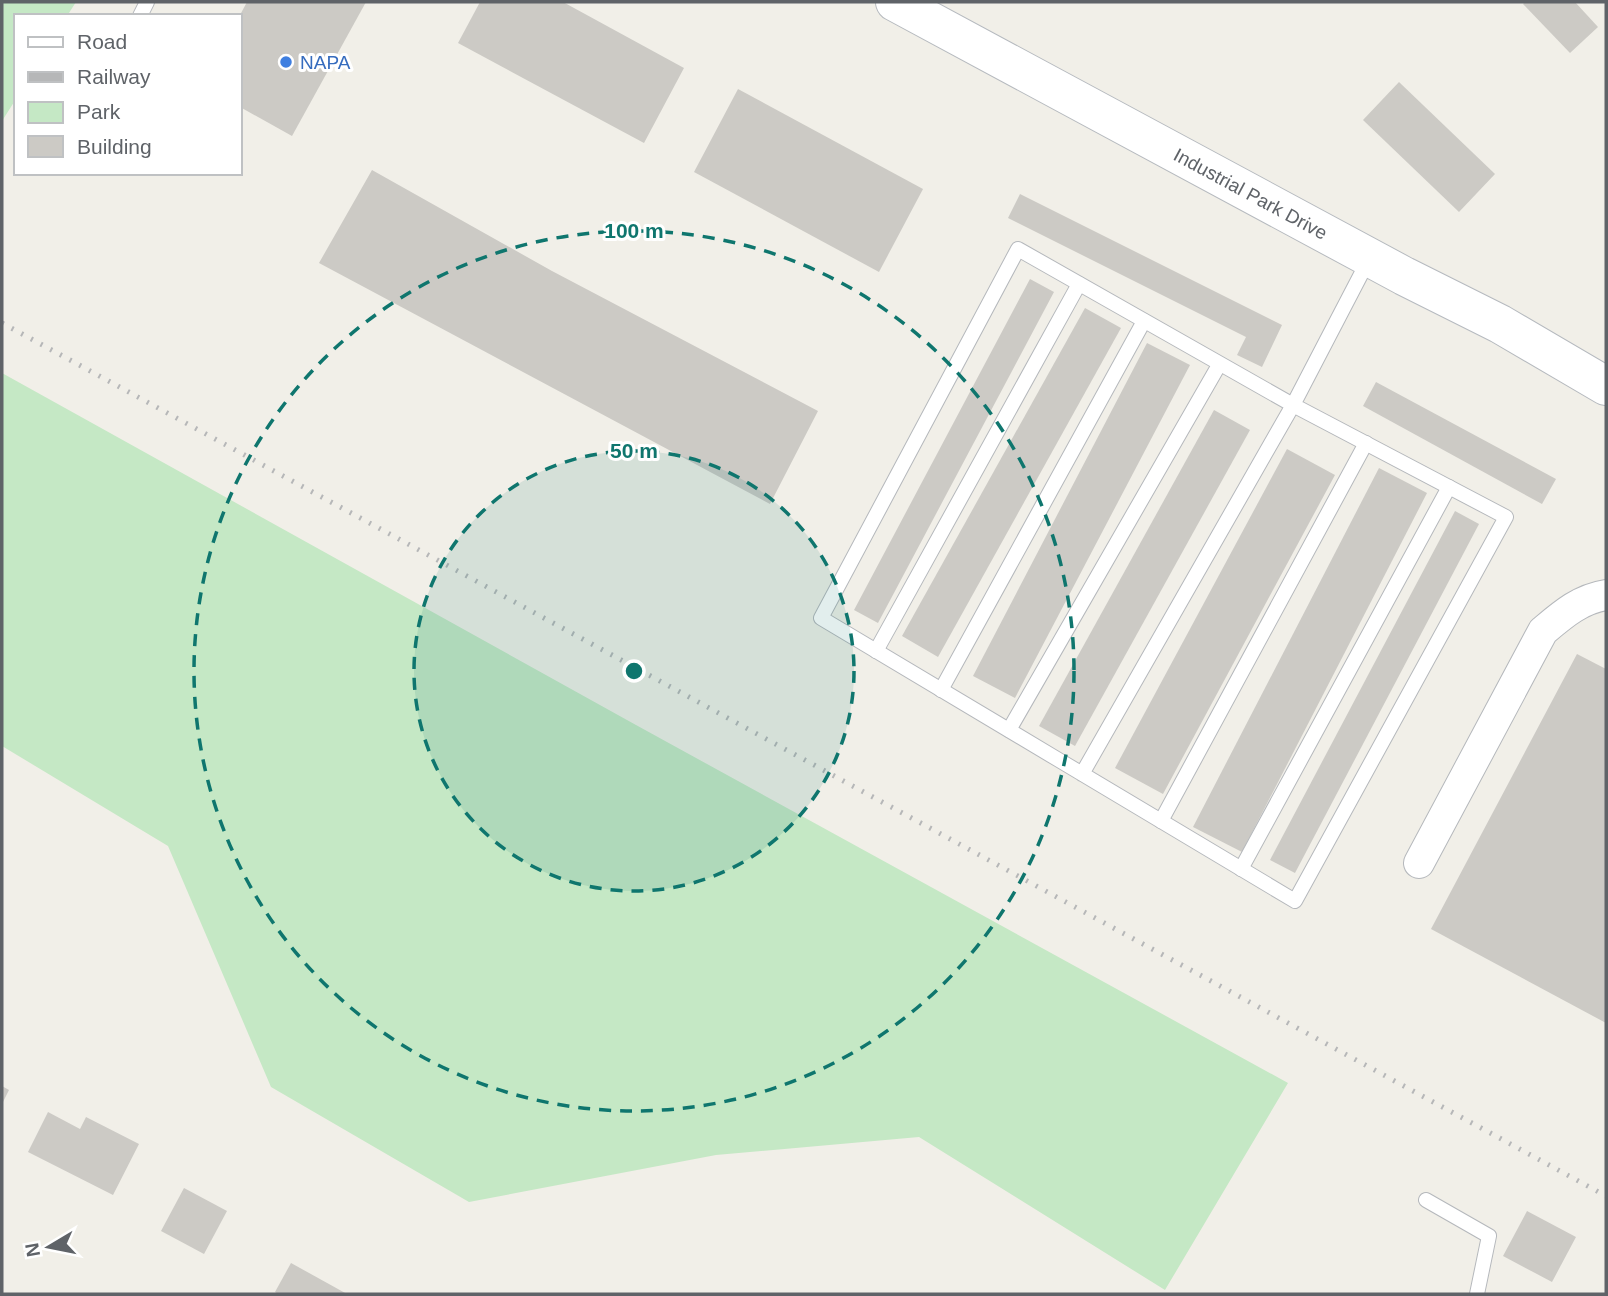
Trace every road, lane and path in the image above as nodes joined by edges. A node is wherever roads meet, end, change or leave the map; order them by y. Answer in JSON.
{"nodes":[{"id":1,"x":895,"y":2,"type":"edge"},
{"id":2,"x":1370,"y":258,"type":"junction"},
{"id":3,"x":1079,"y":284,"type":"junction"},
{"id":4,"x":1144,"y":321,"type":"junction"},
{"id":5,"x":1219,"y":365,"type":"junction"},
{"id":6,"x":1606,"y":386,"type":"edge"},
{"id":7,"x":1293,"y":405,"type":"junction"},
{"id":8,"x":1366,"y":443,"type":"junction"},
{"id":9,"x":1449,"y":487,"type":"junction"},
{"id":10,"x":1606,"y":594,"type":"edge"},
{"id":11,"x":876,"y":651,"type":"junction"},
{"id":12,"x":941,"y":690,"type":"junction"},
{"id":13,"x":1009,"y":730,"type":"junction"},
{"id":14,"x":1082,"y":774,"type":"junction"},
{"id":15,"x":1161,"y":821,"type":"junction"},
{"id":16,"x":1419,"y":863,"type":"dead end"},
{"id":17,"x":1241,"y":869,"type":"junction"},
{"id":18,"x":1426,"y":1200,"type":"dead end"},
{"id":19,"x":1477,"y":1294,"type":"edge"}],
"edges":[{"from":1,"to":2,"type":"street","name":"Industrial Park Drive"},
{"from":2,"to":6,"type":"street","name":"Industrial Park Drive"},
{"from":2,"to":7,"type":"lane"},
{"from":3,"to":4,"type":"lane"},
{"from":3,"to":11,"type":"lane"},
{"from":3,"to":11,"type":"lane"},
{"from":4,"to":5,"type":"lane"},
{"from":4,"to":12,"type":"lane"},
{"from":5,"to":7,"type":"lane"},
{"from":5,"to":13,"type":"lane"},
{"from":7,"to":8,"type":"lane"},
{"from":7,"to":14,"type":"lane"},
{"from":8,"to":9,"type":"lane"},
{"from":8,"to":15,"type":"lane"},
{"from":9,"to":17,"type":"lane"},
{"from":9,"to":17,"type":"lane"},
{"from":10,"to":16,"type":"street"},
{"from":11,"to":12,"type":"lane"},
{"from":12,"to":13,"type":"lane"},
{"from":13,"to":14,"type":"lane"},
{"from":14,"to":15,"type":"lane"},
{"from":15,"to":17,"type":"lane"},
{"from":18,"to":19,"type":"lane"}]}
